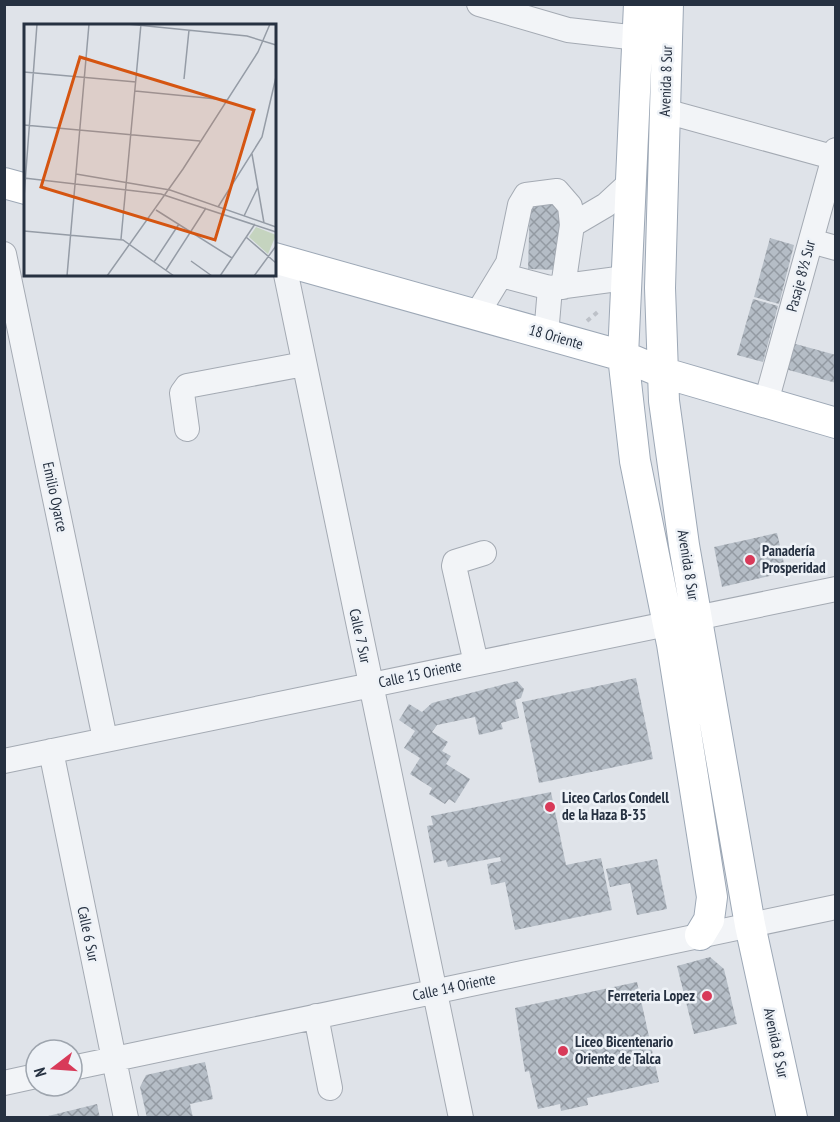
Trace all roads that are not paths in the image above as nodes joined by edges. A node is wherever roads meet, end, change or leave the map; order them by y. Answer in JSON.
{"nodes":[{"id":1,"x":479,"y":4,"type":"edge"},
{"id":2,"x":639,"y":4,"type":"edge"},
{"id":3,"x":669,"y":4,"type":"edge"},
{"id":4,"x":638,"y":38,"type":"junction"},
{"id":5,"x":665,"y":111,"type":"junction"},
{"id":6,"x":835,"y":156,"type":"edge"},
{"id":7,"x":632,"y":180,"type":"junction"},
{"id":8,"x":4,"y":183,"type":"edge"},
{"id":9,"x":24,"y":188,"type":"edge"},
{"id":10,"x":572,"y":225,"type":"junction"},
{"id":11,"x":811,"y":241,"type":"junction"},
{"id":12,"x":836,"y":248,"type":"edge"},
{"id":13,"x":4,"y":254,"type":"edge"},
{"id":14,"x":279,"y":259,"type":"edge"},
{"id":15,"x":501,"y":275,"type":"junction"},
{"id":16,"x":625,"y":278,"type":"junction"},
{"id":17,"x":557,"y":287,"type":"junction"},
{"id":18,"x":477,"y":314,"type":"junction"},
{"id":19,"x":546,"y":335,"type":"junction"},
{"id":20,"x":622,"y":356,"type":"junction"},
{"id":21,"x":304,"y":364,"type":"junction"},
{"id":22,"x":661,"y":372,"type":"junction"},
{"id":23,"x":766,"y":402,"type":"junction"},
{"id":24,"x":836,"y":423,"type":"edge"},
{"id":25,"x":187,"y":429,"type":"dead end"},
{"id":26,"x":484,"y":554,"type":"dead end"},
{"id":27,"x":836,"y":589,"type":"edge"},
{"id":28,"x":696,"y":616,"type":"junction"},
{"id":29,"x":668,"y":623,"type":"junction"},
{"id":30,"x":476,"y":663,"type":"junction"},
{"id":31,"x":370,"y":684,"type":"junction"},
{"id":32,"x":105,"y":740,"type":"junction"},
{"id":33,"x":51,"y":751,"type":"junction"},
{"id":34,"x":4,"y":761,"type":"edge"},
{"id":35,"x":836,"y":907,"type":"edge"},
{"id":36,"x":750,"y":924,"type":"junction"},
{"id":37,"x":700,"y":935,"type":"junction"},
{"id":38,"x":435,"y":990,"type":"junction"},
{"id":39,"x":316,"y":1016,"type":"junction"},
{"id":40,"x":114,"y":1059,"type":"junction"},
{"id":41,"x":84,"y":1065,"type":"edge"},
{"id":42,"x":24,"y":1079,"type":"edge"},
{"id":43,"x":4,"y":1083,"type":"edge"},
{"id":44,"x":330,"y":1088,"type":"dead end"},
{"id":45,"x":126,"y":1118,"type":"edge"},
{"id":46,"x":461,"y":1118,"type":"edge"},
{"id":47,"x":792,"y":1118,"type":"edge"}],
"edges":[{"from":1,"to":4,"type":"street"},
{"from":2,"to":4,"type":"main road","name":"Avenida 8 Sur"},
{"from":3,"to":5,"type":"main road","name":"Avenida 8 Sur"},
{"from":4,"to":7,"type":"main road","name":"Avenida 8 Sur"},
{"from":5,"to":6,"type":"street"},
{"from":5,"to":22,"type":"main road","name":"Avenida 8 Sur"},
{"from":6,"to":11,"type":"street","name":"Pasaje 8½ Sur"},
{"from":7,"to":10,"type":"street"},
{"from":7,"to":16,"type":"main road","name":"Avenida 8 Sur"},
{"from":8,"to":9,"type":"main road"},
{"from":10,"to":15,"type":"street"},
{"from":10,"to":17,"type":"street"},
{"from":11,"to":12,"type":"street"},
{"from":11,"to":23,"type":"street","name":"Pasaje 8½ Sur"},
{"from":13,"to":32,"type":"street","name":"Emilio Oyarce"},
{"from":14,"to":18,"type":"main road","name":"18 Oriente"},
{"from":14,"to":21,"type":"street","name":"Calle 7 Sur"},
{"from":15,"to":17,"type":"street"},
{"from":15,"to":18,"type":"street"},
{"from":16,"to":17,"type":"street"},
{"from":16,"to":20,"type":"main road","name":"Avenida 8 Sur"},
{"from":17,"to":19,"type":"street"},
{"from":18,"to":19,"type":"main road","name":"18 Oriente"},
{"from":19,"to":20,"type":"main road","name":"18 Oriente"},
{"from":20,"to":22,"type":"main road","name":"18 Oriente"},
{"from":20,"to":29,"type":"main road","name":"Avenida 8 Sur"},
{"from":21,"to":25,"type":"street"},
{"from":21,"to":31,"type":"street","name":"Calle 7 Sur"},
{"from":22,"to":23,"type":"main road","name":"18 Oriente"},
{"from":22,"to":28,"type":"main road","name":"Avenida 8 Sur"},
{"from":23,"to":24,"type":"main road","name":"18 Oriente"},
{"from":26,"to":30,"type":"street"},
{"from":27,"to":28,"type":"street","name":"Calle 15 Oriente"},
{"from":28,"to":29,"type":"street","name":"Calle 15 Oriente"},
{"from":28,"to":36,"type":"main road","name":"Avenida 8 Sur"},
{"from":29,"to":30,"type":"street","name":"Calle 15 Oriente"},
{"from":29,"to":37,"type":"main road","name":"Avenida 8 Sur"},
{"from":30,"to":31,"type":"street","name":"Calle 15 Oriente"},
{"from":31,"to":32,"type":"street","name":"Calle 15 Oriente"},
{"from":31,"to":38,"type":"street","name":"Calle 7 Sur"},
{"from":32,"to":33,"type":"street","name":"Calle 15 Oriente"},
{"from":33,"to":34,"type":"street","name":"Calle 15 Oriente"},
{"from":33,"to":40,"type":"street","name":"Calle 6 Sur"},
{"from":35,"to":36,"type":"street","name":"Calle 14 Oriente"},
{"from":36,"to":37,"type":"street","name":"Calle 14 Oriente"},
{"from":36,"to":47,"type":"main road","name":"Avenida 8 Sur"},
{"from":37,"to":38,"type":"street","name":"Calle 14 Oriente"},
{"from":38,"to":39,"type":"street","name":"Calle 14 Oriente"},
{"from":38,"to":46,"type":"street","name":"Calle 7 Sur"},
{"from":39,"to":40,"type":"street","name":"Calle 14 Oriente"},
{"from":39,"to":44,"type":"street"},
{"from":40,"to":41,"type":"street","name":"Calle 14 Oriente"},
{"from":40,"to":45,"type":"street","name":"Calle 6 Sur"},
{"from":42,"to":43,"type":"street"}]}
